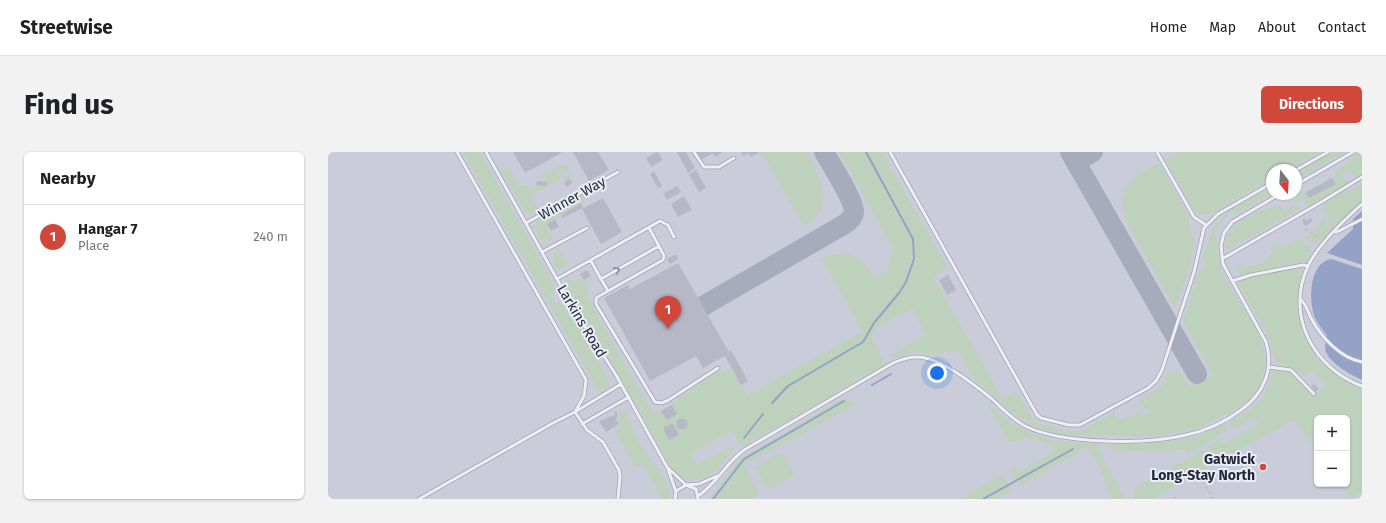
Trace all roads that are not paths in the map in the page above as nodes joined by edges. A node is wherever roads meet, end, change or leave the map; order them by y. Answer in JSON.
{"nodes":[{"id":1,"x":456,"y":152,"type":"edge"},
{"id":2,"x":486,"y":152,"type":"edge"},
{"id":3,"x":694,"y":152,"type":"edge"},
{"id":4,"x":890,"y":152,"type":"edge"},
{"id":5,"x":1157,"y":152,"type":"edge"},
{"id":6,"x":1328,"y":152,"type":"edge"},
{"id":7,"x":1353,"y":152,"type":"edge"},
{"id":8,"x":734,"y":158,"type":"dead end"},
{"id":9,"x":1302,"y":167,"type":"edge"},
{"id":10,"x":618,"y":172,"type":"dead end"},
{"id":11,"x":1362,"y":177,"type":"edge"},
{"id":12,"x":1302,"y":182,"type":"edge"},
{"id":13,"x":1266,"y":186,"type":"edge"},
{"id":14,"x":1269,"y":200,"type":"edge"},
{"id":15,"x":1362,"y":204,"type":"edge"},
{"id":16,"x":1362,"y":219,"type":"edge"},
{"id":17,"x":526,"y":223,"type":"junction"},
{"id":18,"x":1206,"y":225,"type":"junction"},
{"id":19,"x":587,"y":228,"type":"dead end"},
{"id":20,"x":649,"y":228,"type":"junction"},
{"id":21,"x":1334,"y":232,"type":"junction"},
{"id":22,"x":674,"y":237,"type":"dead end"},
{"id":23,"x":659,"y":246,"type":"junction"},
{"id":24,"x":542,"y":252,"type":"junction"},
{"id":25,"x":1222,"y":259,"type":"junction"},
{"id":26,"x":591,"y":260,"type":"junction"},
{"id":27,"x":1308,"y":266,"type":"junction"},
{"id":28,"x":557,"y":279,"type":"junction"},
{"id":29,"x":601,"y":279,"type":"junction"},
{"id":30,"x":1232,"y":281,"type":"junction"},
{"id":31,"x":608,"y":291,"type":"junction"},
{"id":32,"x":1300,"y":299,"type":"junction"},
{"id":33,"x":1362,"y":362,"type":"edge"},
{"id":34,"x":1269,"y":367,"type":"junction"},
{"id":35,"x":718,"y":368,"type":"dead end"},
{"id":36,"x":621,"y":384,"type":"junction"},
{"id":37,"x":1362,"y":386,"type":"edge"},
{"id":38,"x":1314,"y":394,"type":"dead end"},
{"id":39,"x":629,"y":397,"type":"junction"},
{"id":40,"x":575,"y":412,"type":"junction"},
{"id":41,"x":582,"y":424,"type":"junction"},
{"id":42,"x":667,"y":467,"type":"junction"},
{"id":43,"x":718,"y":475,"type":"junction"},
{"id":44,"x":686,"y":485,"type":"junction"},
{"id":45,"x":676,"y":492,"type":"junction"},
{"id":46,"x":698,"y":497,"type":"edge"},
{"id":47,"x":420,"y":499,"type":"edge"},
{"id":48,"x":618,"y":499,"type":"edge"},
{"id":49,"x":675,"y":499,"type":"edge"}],
"edges":[{"from":1,"to":40,"type":"lane"},
{"from":2,"to":17,"type":"lane","name":"Larkins Road"},
{"from":3,"to":8,"type":"lane"},
{"from":4,"to":18,"type":"lane"},
{"from":5,"to":18,"type":"lane"},
{"from":6,"to":9,"type":"lane"},
{"from":7,"to":12,"type":"lane"},
{"from":10,"to":17,"type":"lane","name":"Winner Way"},
{"from":11,"to":25,"type":"lane"},
{"from":13,"to":18,"type":"lane"},
{"from":14,"to":25,"type":"lane"},
{"from":15,"to":21,"type":"lane"},
{"from":16,"to":21,"type":"lane"},
{"from":17,"to":24,"type":"lane","name":"Larkins Road"},
{"from":19,"to":24,"type":"lane"},
{"from":20,"to":22,"type":"lane"},
{"from":20,"to":23,"type":"lane"},
{"from":20,"to":26,"type":"lane"},
{"from":21,"to":27,"type":"lane"},
{"from":29,"to":23,"type":"lane","one_way":true},
{"from":23,"to":31,"type":"lane"},
{"from":24,"to":28,"type":"lane","name":"Larkins Road"},
{"from":25,"to":30,"type":"lane"},
{"from":26,"to":28,"type":"lane"},
{"from":26,"to":29,"type":"lane"},
{"from":27,"to":30,"type":"lane"},
{"from":27,"to":32,"type":"lane"},
{"from":28,"to":36,"type":"lane","name":"Larkins Road"},
{"from":29,"to":31,"type":"lane"},
{"from":30,"to":34,"type":"lane"},
{"from":31,"to":35,"type":"lane"},
{"from":32,"to":33,"type":"lane"},
{"from":32,"to":37,"type":"lane"},
{"from":34,"to":38,"type":"lane"},
{"from":34,"to":43,"type":"lane"},
{"from":36,"to":39,"type":"lane","name":"Larkins Road"},
{"from":36,"to":40,"type":"lane"},
{"from":39,"to":41,"type":"lane"},
{"from":39,"to":42,"type":"lane","name":"Larkins Road"},
{"from":40,"to":41,"type":"lane"},
{"from":40,"to":47,"type":"lane"},
{"from":41,"to":48,"type":"lane"},
{"from":42,"to":44,"type":"lane","name":"Larkins Road"},
{"from":42,"to":45,"type":"lane"},
{"from":43,"to":44,"type":"lane"},
{"from":43,"to":46,"type":"lane"},
{"from":44,"to":45,"type":"lane"},
{"from":44,"to":46,"type":"lane","name":"Larkins Road"},
{"from":45,"to":49,"type":"lane"}]}
